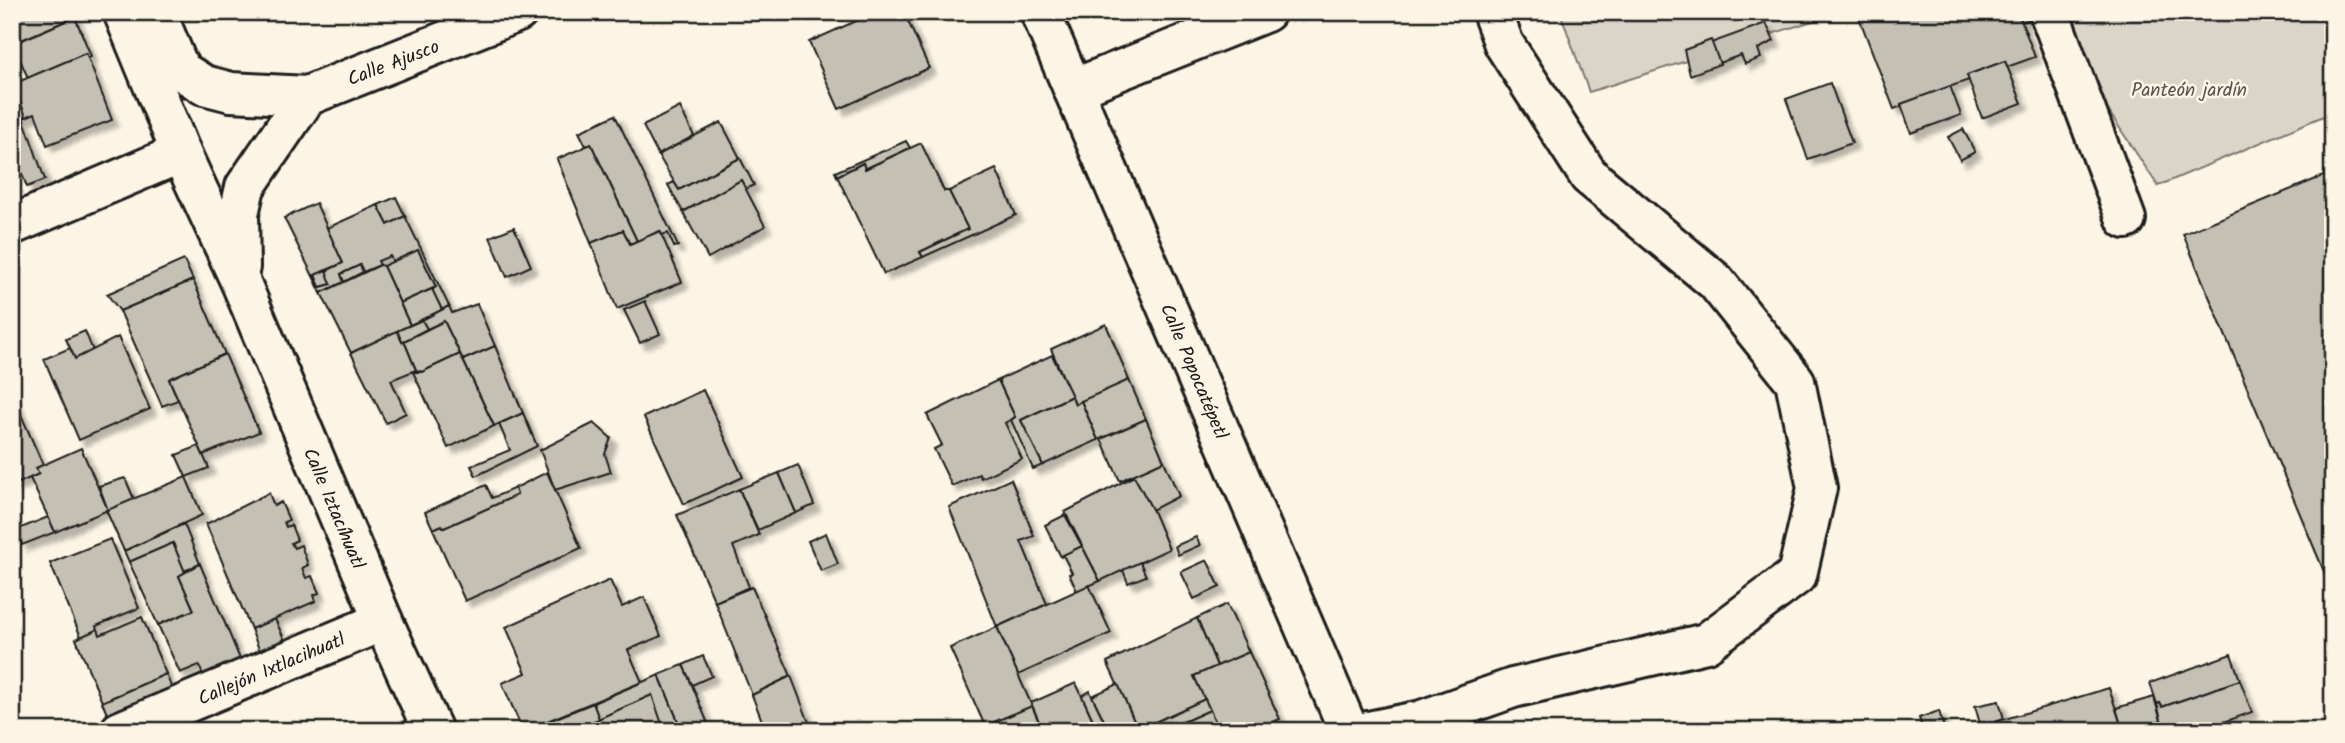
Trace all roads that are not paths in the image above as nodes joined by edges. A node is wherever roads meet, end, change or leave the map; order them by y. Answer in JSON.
{"nodes":[{"id":1,"x":123,"y":12,"type":"edge"},
{"id":2,"x":156,"y":12,"type":"edge"},
{"id":3,"x":519,"y":12,"type":"edge"},
{"id":4,"x":1040,"y":12,"type":"edge"},
{"id":5,"x":1266,"y":12,"type":"edge"},
{"id":6,"x":1492,"y":12,"type":"edge"},
{"id":7,"x":2049,"y":12,"type":"edge"},
{"id":8,"x":1073,"y":89,"type":"junction"},
{"id":9,"x":307,"y":96,"type":"junction"},
{"id":10,"x":181,"y":153,"type":"junction"},
{"id":11,"x":2126,"y":219,"type":"dead end"},
{"id":12,"x":12,"y":225,"type":"edge"},
{"id":13,"x":240,"y":283,"type":"junction"},
{"id":14,"x":383,"y":621,"type":"junction"},
{"id":15,"x":120,"y":731,"type":"edge"},
{"id":16,"x":433,"y":731,"type":"edge"},
{"id":17,"x":1349,"y":731,"type":"edge"},
{"id":18,"x":1368,"y":731,"type":"edge"}],
"edges":[{"from":1,"to":10,"type":"street","name":"Calle Iztacíhuatl"},
{"from":2,"to":9,"type":"street"},
{"from":3,"to":9,"type":"street","name":"Calle Ajusco"},
{"from":4,"to":8,"type":"street","name":"Calle Popocatépetl"},
{"from":5,"to":8,"type":"street"},
{"from":6,"to":18,"type":"street"},
{"from":7,"to":11,"type":"street"},
{"from":8,"to":17,"type":"street","name":"Calle Popocatépetl"},
{"from":9,"to":13,"type":"street","name":"Calle Iztacíhuatl"},
{"from":10,"to":12,"type":"street"},
{"from":10,"to":13,"type":"street","name":"Calle Iztacíhuatl"},
{"from":13,"to":14,"type":"street","name":"Calle Iztacíhuatl"},
{"from":14,"to":15,"type":"street","name":"Callejón Ixtlacihuatl"},
{"from":14,"to":16,"type":"street","name":"Calle Iztacíhuatl"}]}
